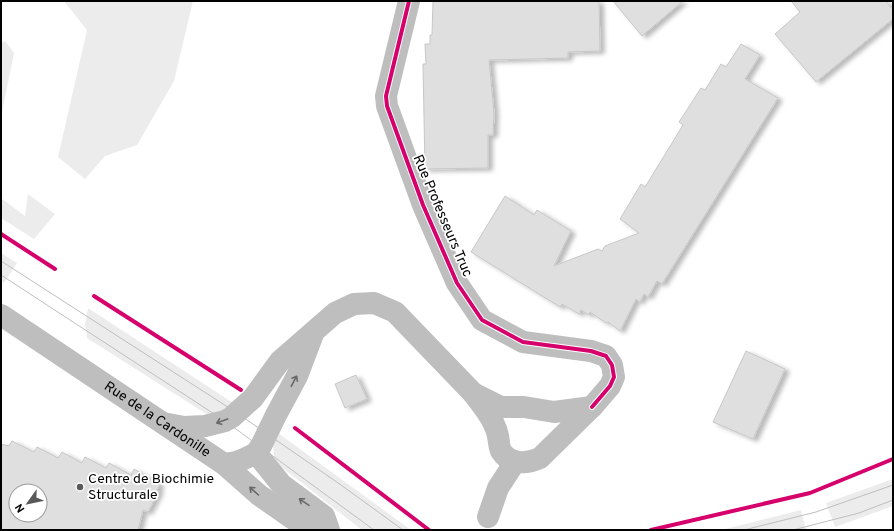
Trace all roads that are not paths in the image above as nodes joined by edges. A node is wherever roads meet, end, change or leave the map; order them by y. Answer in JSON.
{"nodes":[{"id":1,"x":409,"y":1,"type":"edge"},
{"id":2,"x":1,"y":315,"type":"edge"},
{"id":3,"x":315,"y":331,"type":"junction"},
{"id":4,"x":473,"y":393,"type":"junction"},
{"id":5,"x":592,"y":407,"type":"junction"},
{"id":6,"x":163,"y":423,"type":"junction"},
{"id":7,"x":256,"y":453,"type":"junction"},
{"id":8,"x":515,"y":462,"type":"junction"},
{"id":9,"x":224,"y":464,"type":"junction"},
{"id":10,"x":488,"y":517,"type":"dead end"},
{"id":11,"x":308,"y":530,"type":"edge"},
{"id":12,"x":329,"y":530,"type":"edge"}],
"edges":[{"from":1,"to":5,"type":"street","name":"Rue Professeurs Truc"},
{"from":2,"to":6,"type":"street","name":"Rue de la Cardonille"},
{"from":3,"to":4,"type":"street"},
{"from":3,"to":6,"type":"street","one_way":true},
{"from":7,"to":3,"type":"street","one_way":true},
{"from":4,"to":5,"type":"street"},
{"from":4,"to":8,"type":"street"},
{"from":5,"to":8,"type":"street","name":"Rue Professeurs Truc"},
{"from":6,"to":9,"type":"street","name":"Rue de la Cardonille"},
{"from":7,"to":9,"type":"street"},
{"from":12,"to":7,"type":"street","one_way":true},
{"from":8,"to":10,"type":"street"},
{"from":11,"to":9,"type":"street","name":"Rue de la Cardonille","one_way":true}]}
